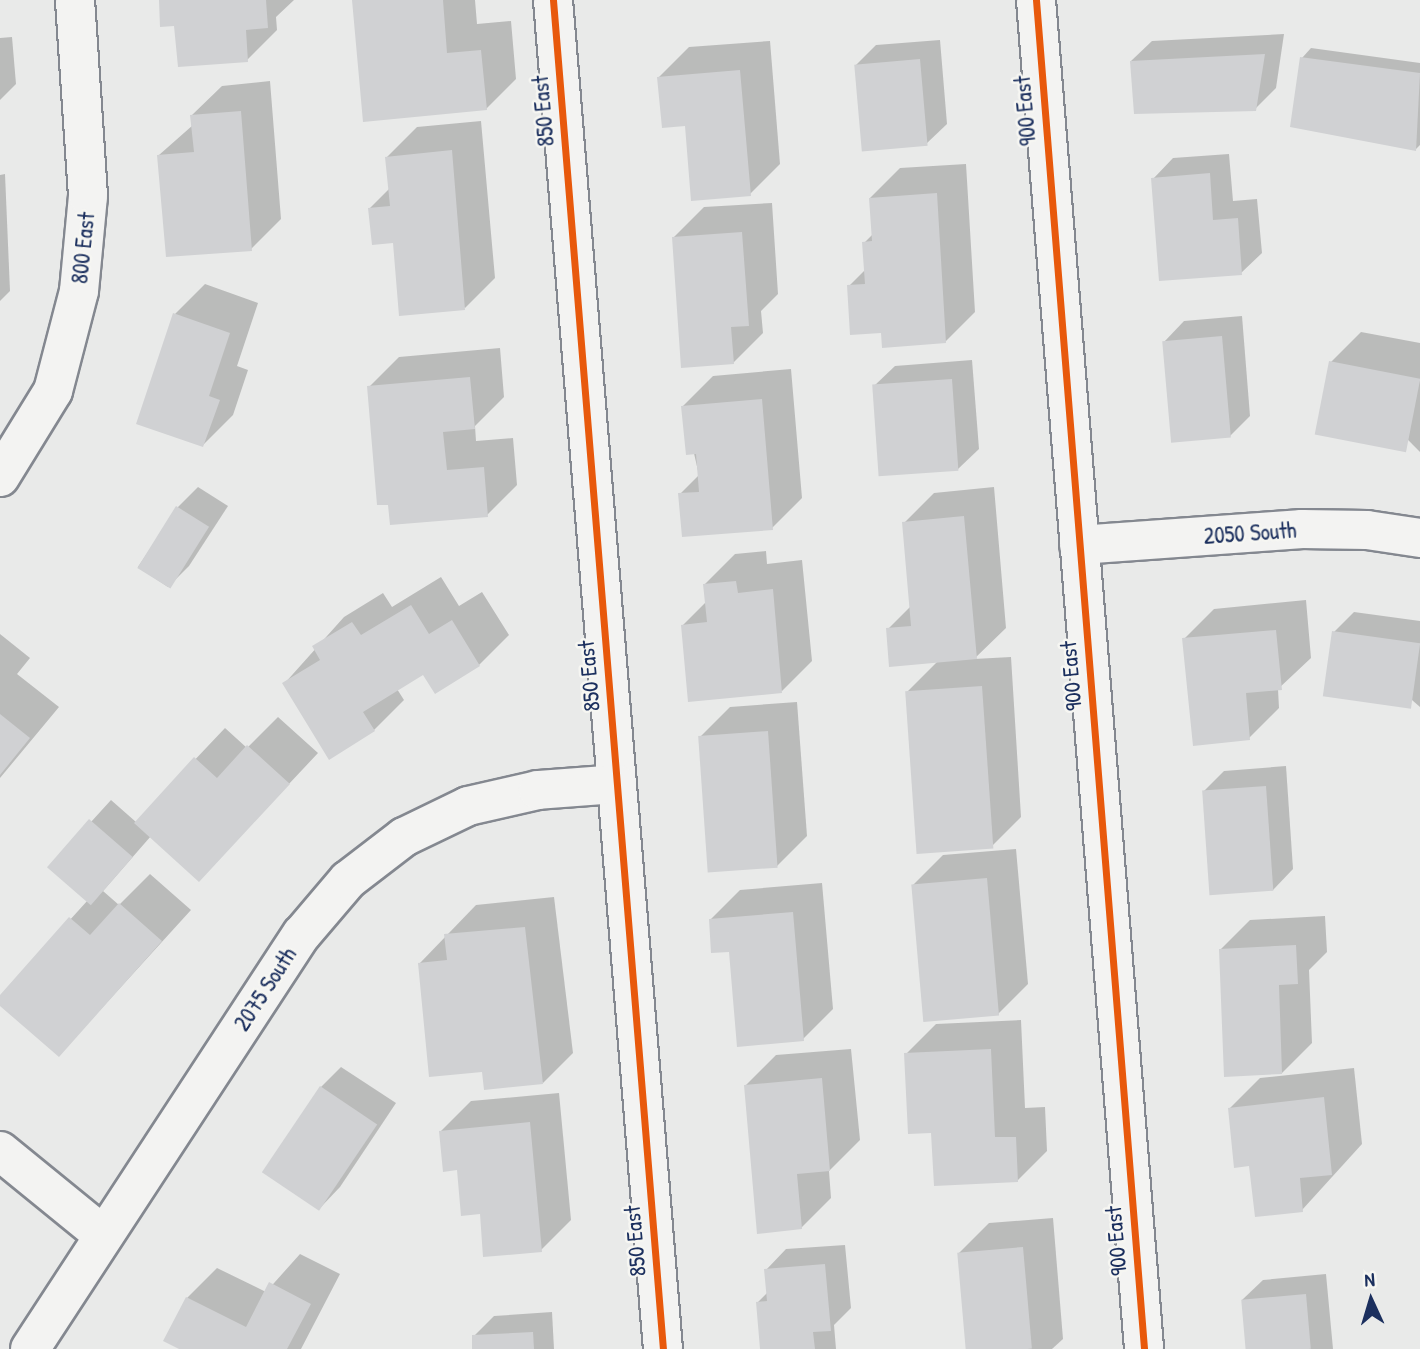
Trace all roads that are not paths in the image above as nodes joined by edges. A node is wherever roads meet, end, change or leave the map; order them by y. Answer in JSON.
{"nodes":[{"id":1,"x":75,"y":0,"type":"edge"},
{"id":2,"x":553,"y":0,"type":"edge"},
{"id":3,"x":1036,"y":0,"type":"edge"},
{"id":4,"x":0,"y":477,"type":"edge"},
{"id":5,"x":1420,"y":538,"type":"edge"},
{"id":6,"x":1080,"y":545,"type":"junction"},
{"id":7,"x":617,"y":784,"type":"junction"},
{"id":8,"x":0,"y":1150,"type":"edge"},
{"id":9,"x":103,"y":1235,"type":"junction"},
{"id":10,"x":30,"y":1349,"type":"edge"},
{"id":11,"x":663,"y":1349,"type":"edge"},
{"id":12,"x":1144,"y":1349,"type":"edge"}],
"edges":[{"from":1,"to":4,"type":"street","name":"800 East"},
{"from":2,"to":7,"type":"street","name":"850 East"},
{"from":3,"to":6,"type":"street","name":"900 East"},
{"from":5,"to":6,"type":"street","name":"2050 South"},
{"from":6,"to":12,"type":"street","name":"900 East"},
{"from":7,"to":9,"type":"street","name":"2075 South"},
{"from":7,"to":11,"type":"street","name":"850 East"},
{"from":8,"to":9,"type":"street"},
{"from":9,"to":10,"type":"street","name":"2075 South"}]}
